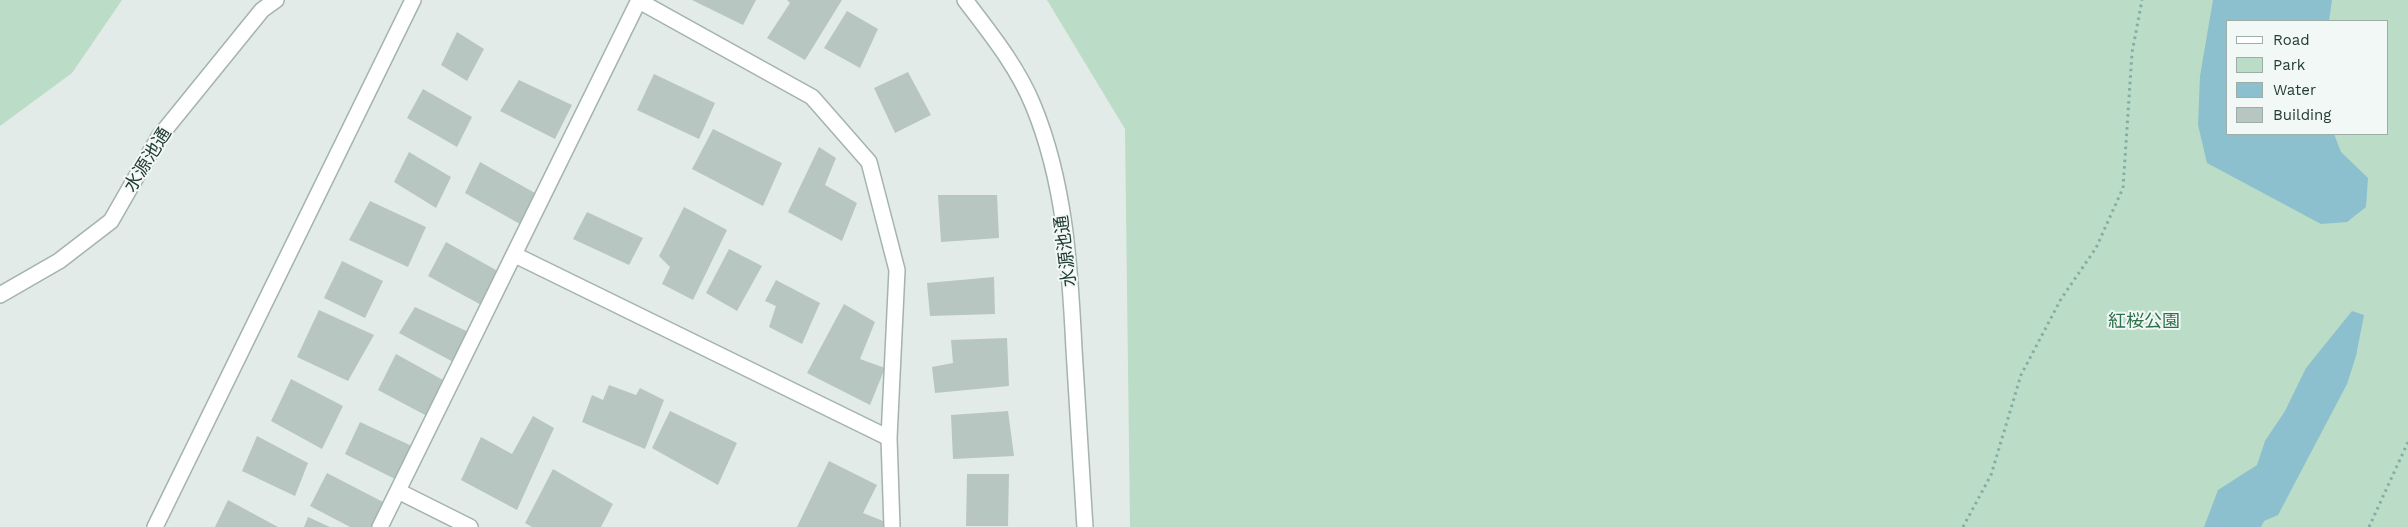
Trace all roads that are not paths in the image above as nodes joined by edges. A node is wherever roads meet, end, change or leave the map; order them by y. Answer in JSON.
{"nodes":[{"id":1,"x":276,"y":0,"type":"edge"},
{"id":2,"x":413,"y":0,"type":"edge"},
{"id":3,"x":965,"y":0,"type":"edge"},
{"id":4,"x":639,"y":1,"type":"edge"},
{"id":5,"x":515,"y":255,"type":"junction"},
{"id":6,"x":0,"y":295,"type":"edge"},
{"id":7,"x":889,"y":438,"type":"junction"},
{"id":8,"x":398,"y":491,"type":"junction"},
{"id":9,"x":155,"y":527,"type":"edge"},
{"id":10,"x":380,"y":527,"type":"edge"},
{"id":11,"x":470,"y":527,"type":"edge"},
{"id":12,"x":892,"y":527,"type":"edge"},
{"id":13,"x":1084,"y":527,"type":"edge"}],
"edges":[{"from":1,"to":6,"type":"street","name":"水源池通"},
{"from":2,"to":9,"type":"street"},
{"from":3,"to":13,"type":"street","name":"水源池通"},
{"from":4,"to":5,"type":"street"},
{"from":4,"to":7,"type":"street"},
{"from":5,"to":7,"type":"street"},
{"from":5,"to":8,"type":"street"},
{"from":7,"to":12,"type":"street"},
{"from":8,"to":10,"type":"street"},
{"from":8,"to":11,"type":"street"}]}
